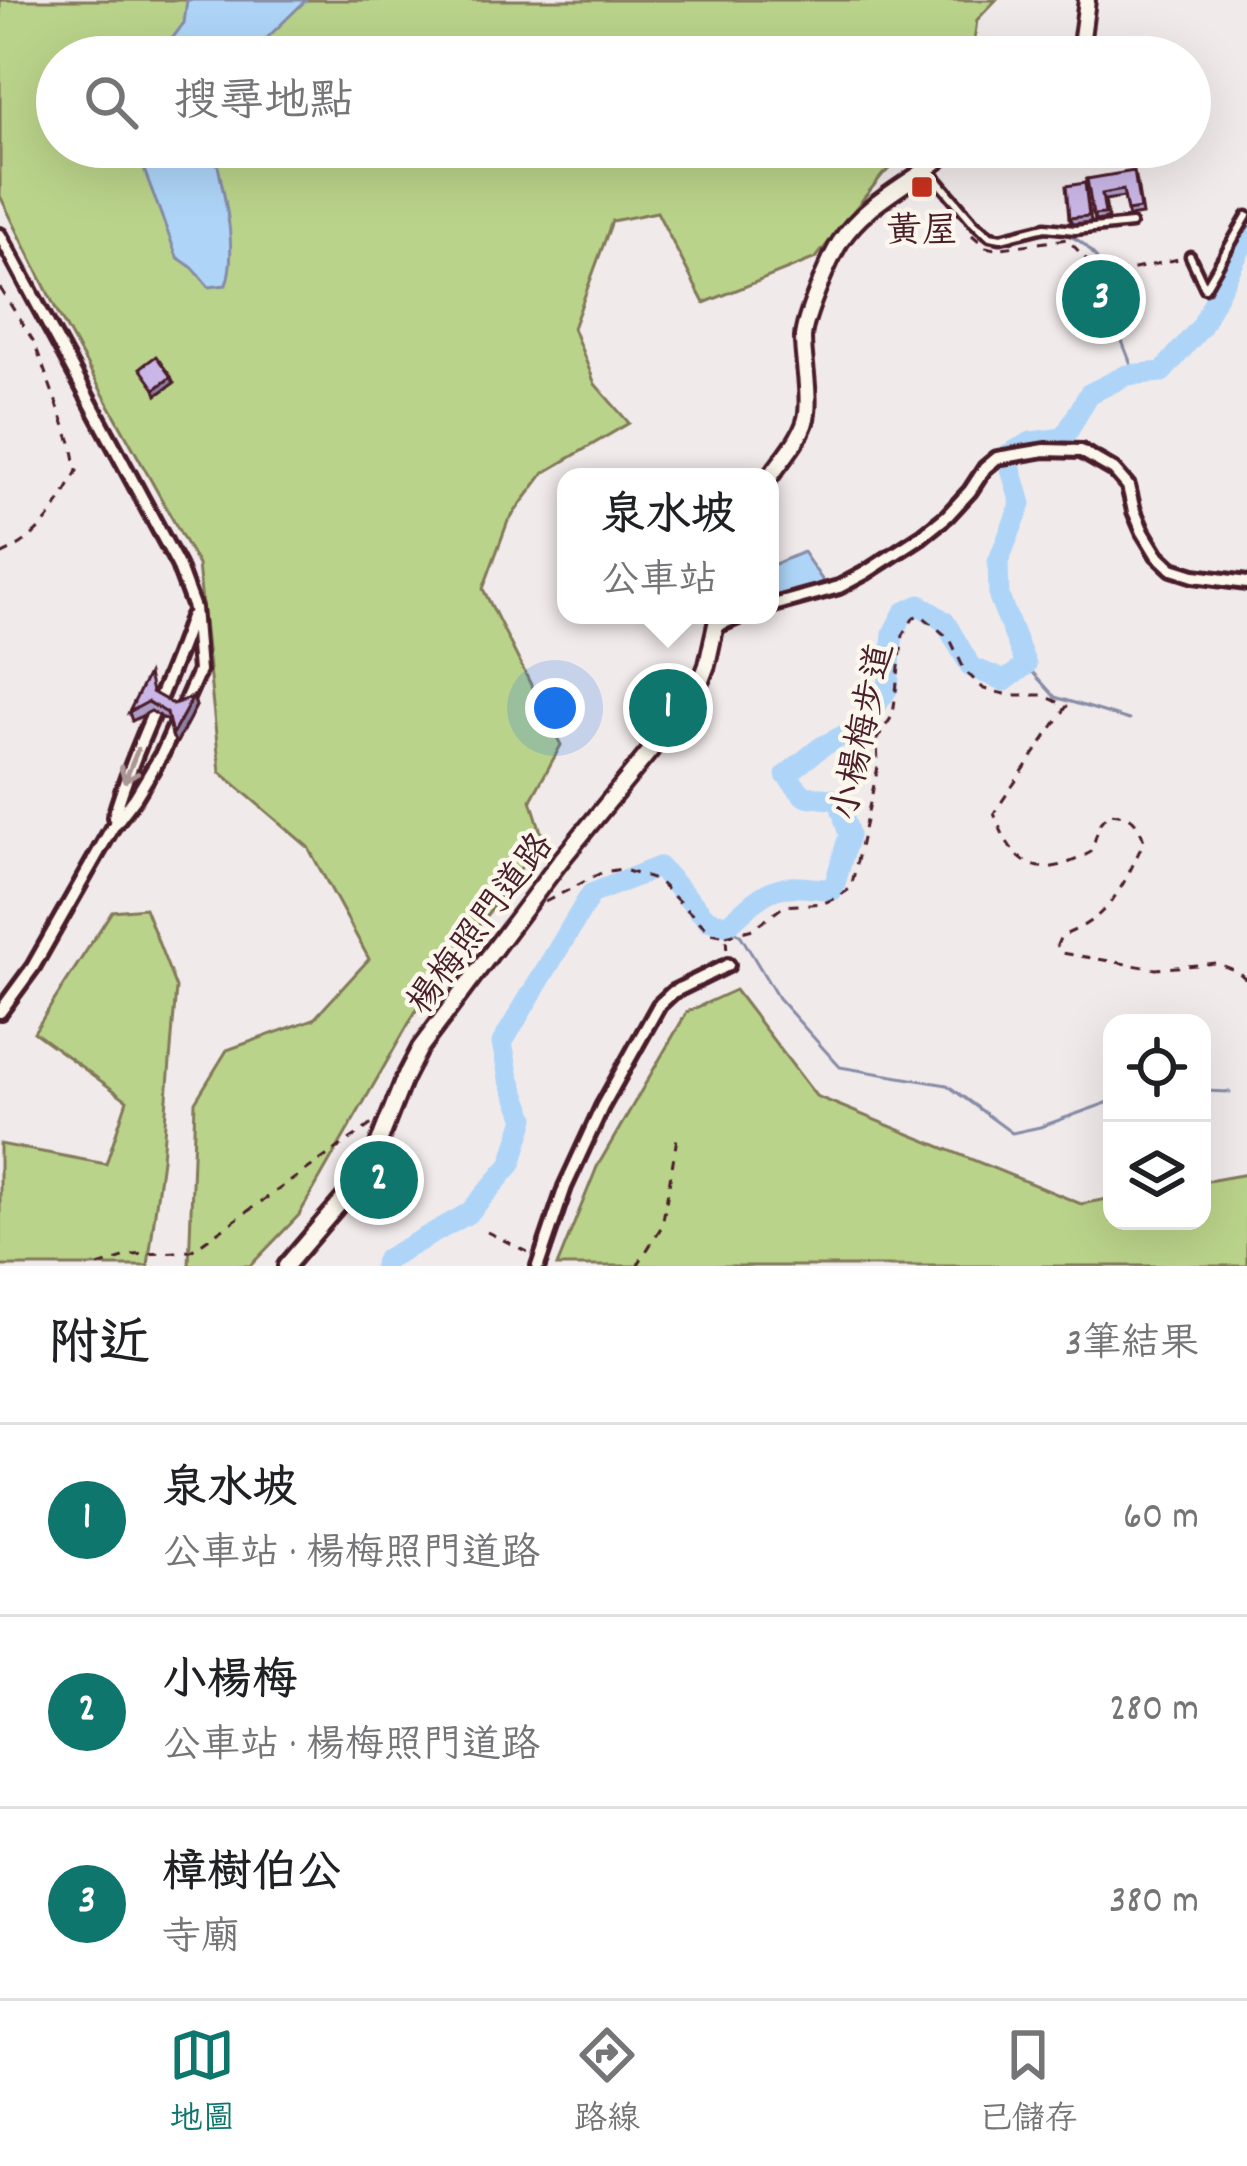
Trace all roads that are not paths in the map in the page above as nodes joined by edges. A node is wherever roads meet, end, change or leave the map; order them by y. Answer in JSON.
{"nodes":[{"id":1,"x":1087,"y":0,"type":"edge"},
{"id":2,"x":1082,"y":36,"type":"edge"},
{"id":3,"x":928,"y":169,"type":"joint"},
{"id":4,"x":1247,"y":216,"type":"edge"},
{"id":5,"x":1131,"y":224,"type":"dead end"},
{"id":6,"x":1061,"y":228,"type":"junction"},
{"id":7,"x":0,"y":235,"type":"edge"},
{"id":8,"x":1063,"y":238,"type":"dead end"},
{"id":9,"x":1190,"y":256,"type":"road end"},
{"id":10,"x":776,"y":468,"type":"edge"},
{"id":11,"x":1247,"y":583,"type":"edge"},
{"id":12,"x":779,"y":604,"type":"edge"},
{"id":13,"x":194,"y":608,"type":"junction"},
{"id":14,"x":716,"y":624,"type":"edge"},
{"id":15,"x":112,"y":828,"type":"junction"},
{"id":16,"x":728,"y":965,"type":"road end"},
{"id":17,"x":0,"y":1012,"type":"edge"},
{"id":18,"x":539,"y":1262,"type":"edge"},
{"id":19,"x":286,"y":1266,"type":"edge"}],
"edges":[{"from":1,"to":2,"type":"street"},
{"from":3,"to":6,"type":"lane"},
{"from":3,"to":10,"type":"street"},
{"from":4,"to":9,"type":"lane"},
{"from":5,"to":6,"type":"lane"},
{"from":6,"to":8,"type":"lane"},
{"from":7,"to":13,"type":"street"},
{"from":11,"to":12,"type":"street"},
{"from":13,"to":15,"type":"street","one_way":true},
{"from":13,"to":15,"type":"street"},
{"from":14,"to":19,"type":"street","name":"楊梅照門道路"},
{"from":15,"to":17,"type":"street"},
{"from":16,"to":18,"type":"street"}]}
